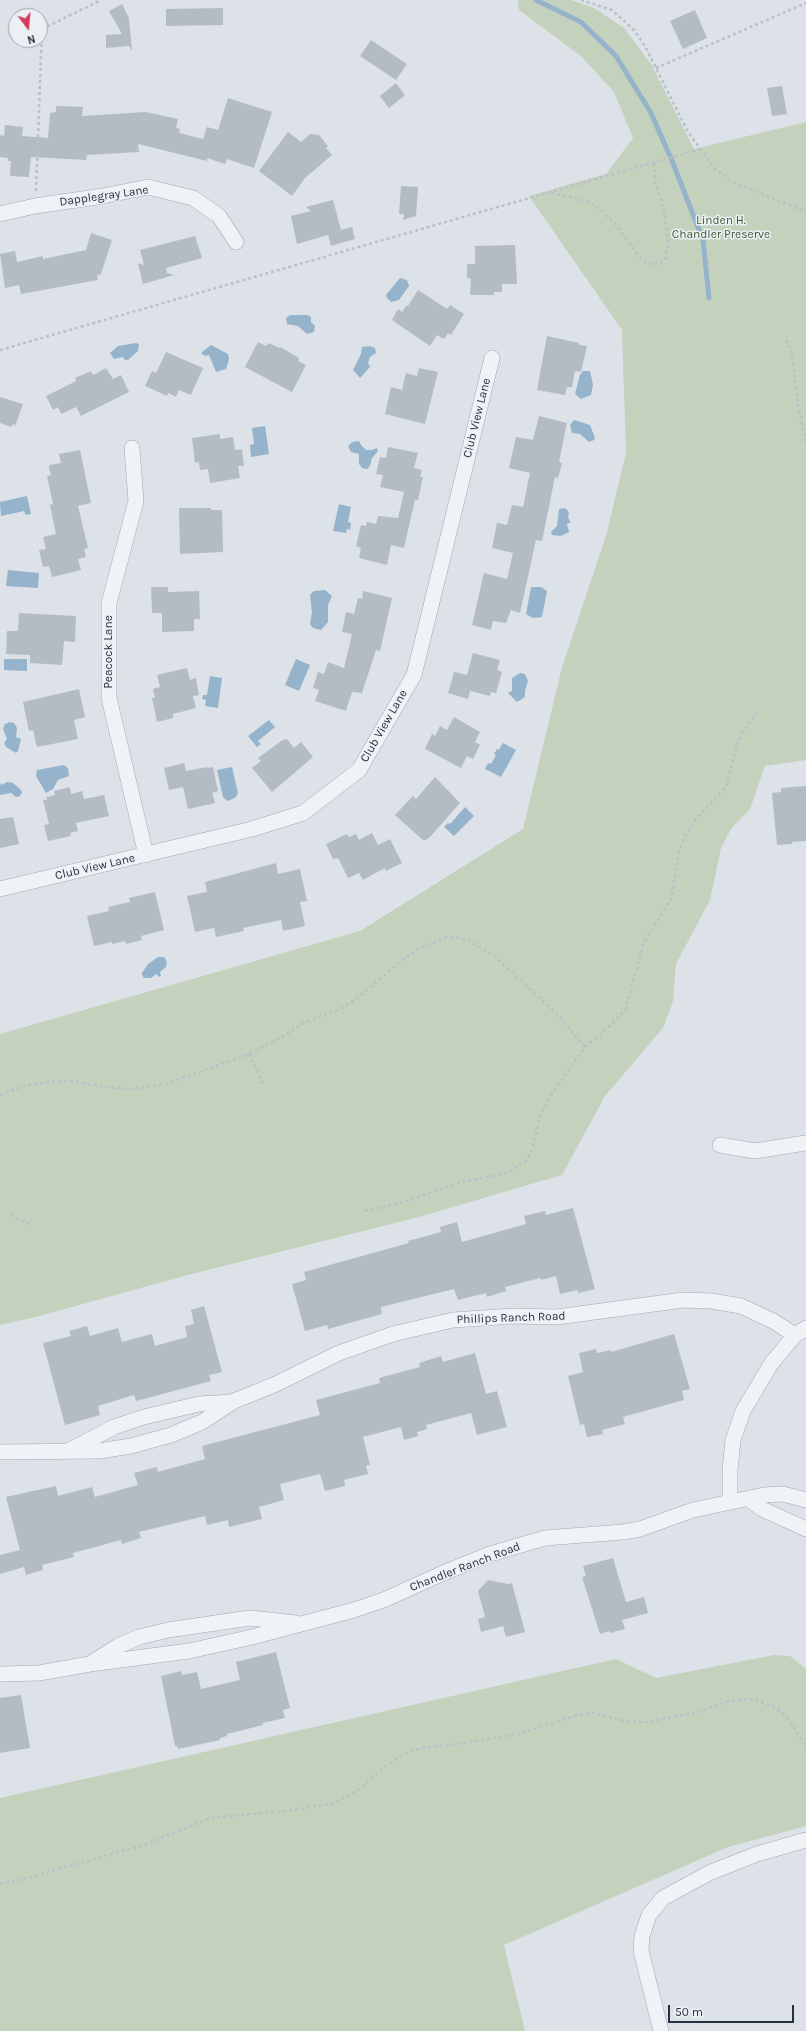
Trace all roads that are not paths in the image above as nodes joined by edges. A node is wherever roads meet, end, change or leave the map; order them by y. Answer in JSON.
{"nodes":[{"id":1,"x":0,"y":214,"type":"edge"},
{"id":2,"x":236,"y":242,"type":"dead end"},
{"id":3,"x":492,"y":358,"type":"dead end"},
{"id":4,"x":132,"y":448,"type":"dead end"},
{"id":5,"x":146,"y":855,"type":"junction"},
{"id":6,"x":0,"y":889,"type":"edge"},
{"id":7,"x":806,"y":1143,"type":"edge"},
{"id":8,"x":720,"y":1145,"type":"dead end"},
{"id":9,"x":801,"y":1331,"type":"edge"},
{"id":10,"x":234,"y":1402,"type":"junction"},
{"id":11,"x":69,"y":1451,"type":"junction"},
{"id":12,"x":0,"y":1452,"type":"edge"},
{"id":13,"x":749,"y":1499,"type":"junction"},
{"id":14,"x":806,"y":1500,"type":"edge"},
{"id":15,"x":730,"y":1501,"type":"junction"},
{"id":16,"x":806,"y":1529,"type":"edge"},
{"id":17,"x":301,"y":1623,"type":"junction"},
{"id":18,"x":90,"y":1664,"type":"junction"},
{"id":19,"x":0,"y":1674,"type":"edge"},
{"id":20,"x":806,"y":1840,"type":"edge"},
{"id":21,"x":662,"y":2031,"type":"edge"}],
"edges":[{"from":1,"to":2,"type":"street","name":"Dapplegray Lane"},
{"from":3,"to":5,"type":"street","name":"Club View Lane"},
{"from":4,"to":5,"type":"street","name":"Peacock Lane"},
{"from":5,"to":6,"type":"street","name":"Club View Lane"},
{"from":7,"to":8,"type":"street"},
{"from":9,"to":10,"type":"street","name":"Phillips Ranch Road"},
{"from":9,"to":15,"type":"street"},
{"from":10,"to":11,"type":"street","name":"Phillips Ranch Road"},
{"from":10,"to":11,"type":"street","name":"Phillips Ranch Road"},
{"from":11,"to":12,"type":"street","name":"Phillips Ranch Road"},
{"from":13,"to":14,"type":"street","name":"Chandler Ranch Road"},
{"from":13,"to":15,"type":"street","name":"Chandler Ranch Road"},
{"from":13,"to":16,"type":"street"},
{"from":15,"to":17,"type":"street","name":"Chandler Ranch Road"},
{"from":17,"to":18,"type":"street","name":"Chandler Ranch Road"},
{"from":17,"to":18,"type":"street","name":"Chandler Ranch Road"},
{"from":18,"to":19,"type":"street","name":"Chandler Ranch Road"},
{"from":20,"to":21,"type":"street"}]}
